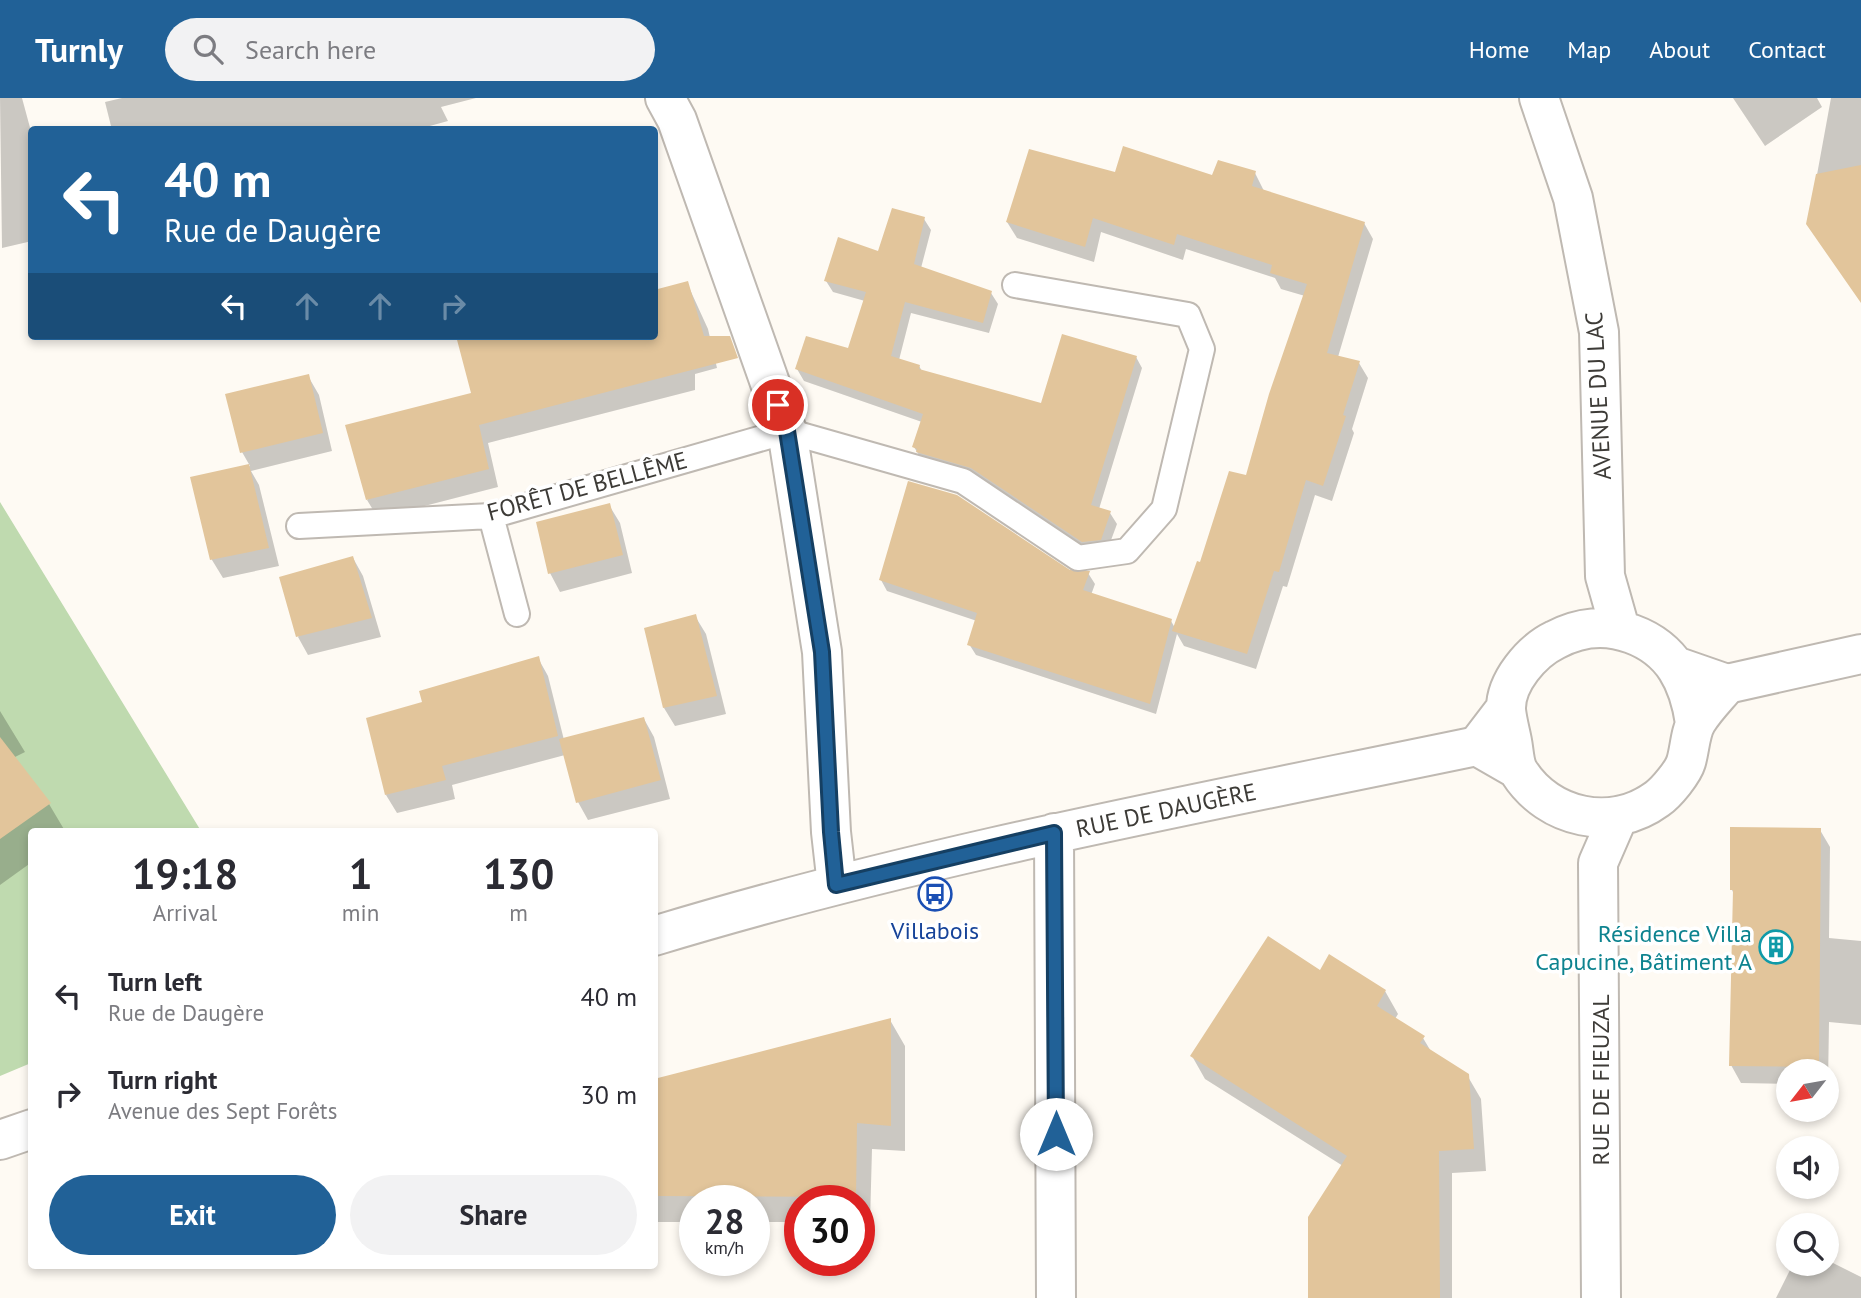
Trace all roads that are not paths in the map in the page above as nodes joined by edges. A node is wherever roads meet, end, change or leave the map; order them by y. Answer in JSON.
{"nodes":[{"id":1,"x":666,"y":98,"type":"edge"},
{"id":2,"x":1539,"y":98,"type":"edge"},
{"id":3,"x":1014,"y":285,"type":"dead end"},
{"id":4,"x":787,"y":431,"type":"junction"},
{"id":5,"x":491,"y":516,"type":"junction"},
{"id":6,"x":299,"y":526,"type":"dead end"},
{"id":7,"x":1605,"y":576,"type":"junction"},
{"id":8,"x":517,"y":614,"type":"dead end"},
{"id":9,"x":1620,"y":629,"type":"junction"},
{"id":10,"x":1568,"y":633,"type":"junction"},
{"id":11,"x":1861,"y":654,"type":"edge"},
{"id":12,"x":1678,"y":667,"type":"junction"},
{"id":13,"x":1727,"y":684,"type":"junction"},
{"id":14,"x":1506,"y":708,"type":"junction"},
{"id":15,"x":1695,"y":723,"type":"junction"},
{"id":16,"x":1477,"y":746,"type":"junction"},
{"id":17,"x":1517,"y":769,"type":"junction"},
{"id":18,"x":1561,"y":810,"type":"junction"},
{"id":19,"x":1618,"y":817,"type":"junction"},
{"id":20,"x":1054,"y":833,"type":"junction"},
{"id":21,"x":1598,"y":863,"type":"junction"},
{"id":22,"x":836,"y":885,"type":"junction"},
{"id":23,"x":658,"y":935,"type":"edge"},
{"id":24,"x":28,"y":1130,"type":"edge"},
{"id":25,"x":0,"y":1140,"type":"edge"},
{"id":26,"x":1056,"y":1298,"type":"edge"},
{"id":27,"x":1601,"y":1298,"type":"edge"}],
"edges":[{"from":1,"to":4,"type":"street"},
{"from":2,"to":7,"type":"street","name":"AVENUE DU LAC"},
{"from":3,"to":4,"type":"lane"},
{"from":4,"to":5,"type":"lane","name":"FORÊT DE BELLÊME"},
{"from":4,"to":22,"type":"street"},
{"from":5,"to":6,"type":"lane","name":"FORÊT DE BELLÊME"},
{"from":5,"to":8,"type":"lane"},
{"from":7,"to":9,"type":"street","name":"AVENUE DU LAC"},
{"from":7,"to":10,"type":"street"},
{"from":9,"to":10,"type":"street"},
{"from":9,"to":12,"type":"street"},
{"from":10,"to":14,"type":"street"},
{"from":11,"to":13,"type":"street"},
{"from":12,"to":13,"type":"street"},
{"from":12,"to":15,"type":"street"},
{"from":13,"to":15,"type":"street"},
{"from":14,"to":16,"type":"street"},
{"from":14,"to":17,"type":"street"},
{"from":15,"to":19,"type":"street"},
{"from":16,"to":17,"type":"street"},
{"from":16,"to":20,"type":"street","name":"RUE DE DAUGÈRE"},
{"from":17,"to":18,"type":"street"},
{"from":18,"to":19,"type":"street"},
{"from":18,"to":21,"type":"street"},
{"from":19,"to":21,"type":"street","name":"RUE DE FIEUZAL"},
{"from":20,"to":22,"type":"street","name":"RUE DE DAUGÈRE"},
{"from":20,"to":26,"type":"street"},
{"from":21,"to":27,"type":"street","name":"RUE DE FIEUZAL"},
{"from":22,"to":23,"type":"street","name":"RUE DE DAUGÈRE"},
{"from":24,"to":25,"type":"street"}]}
